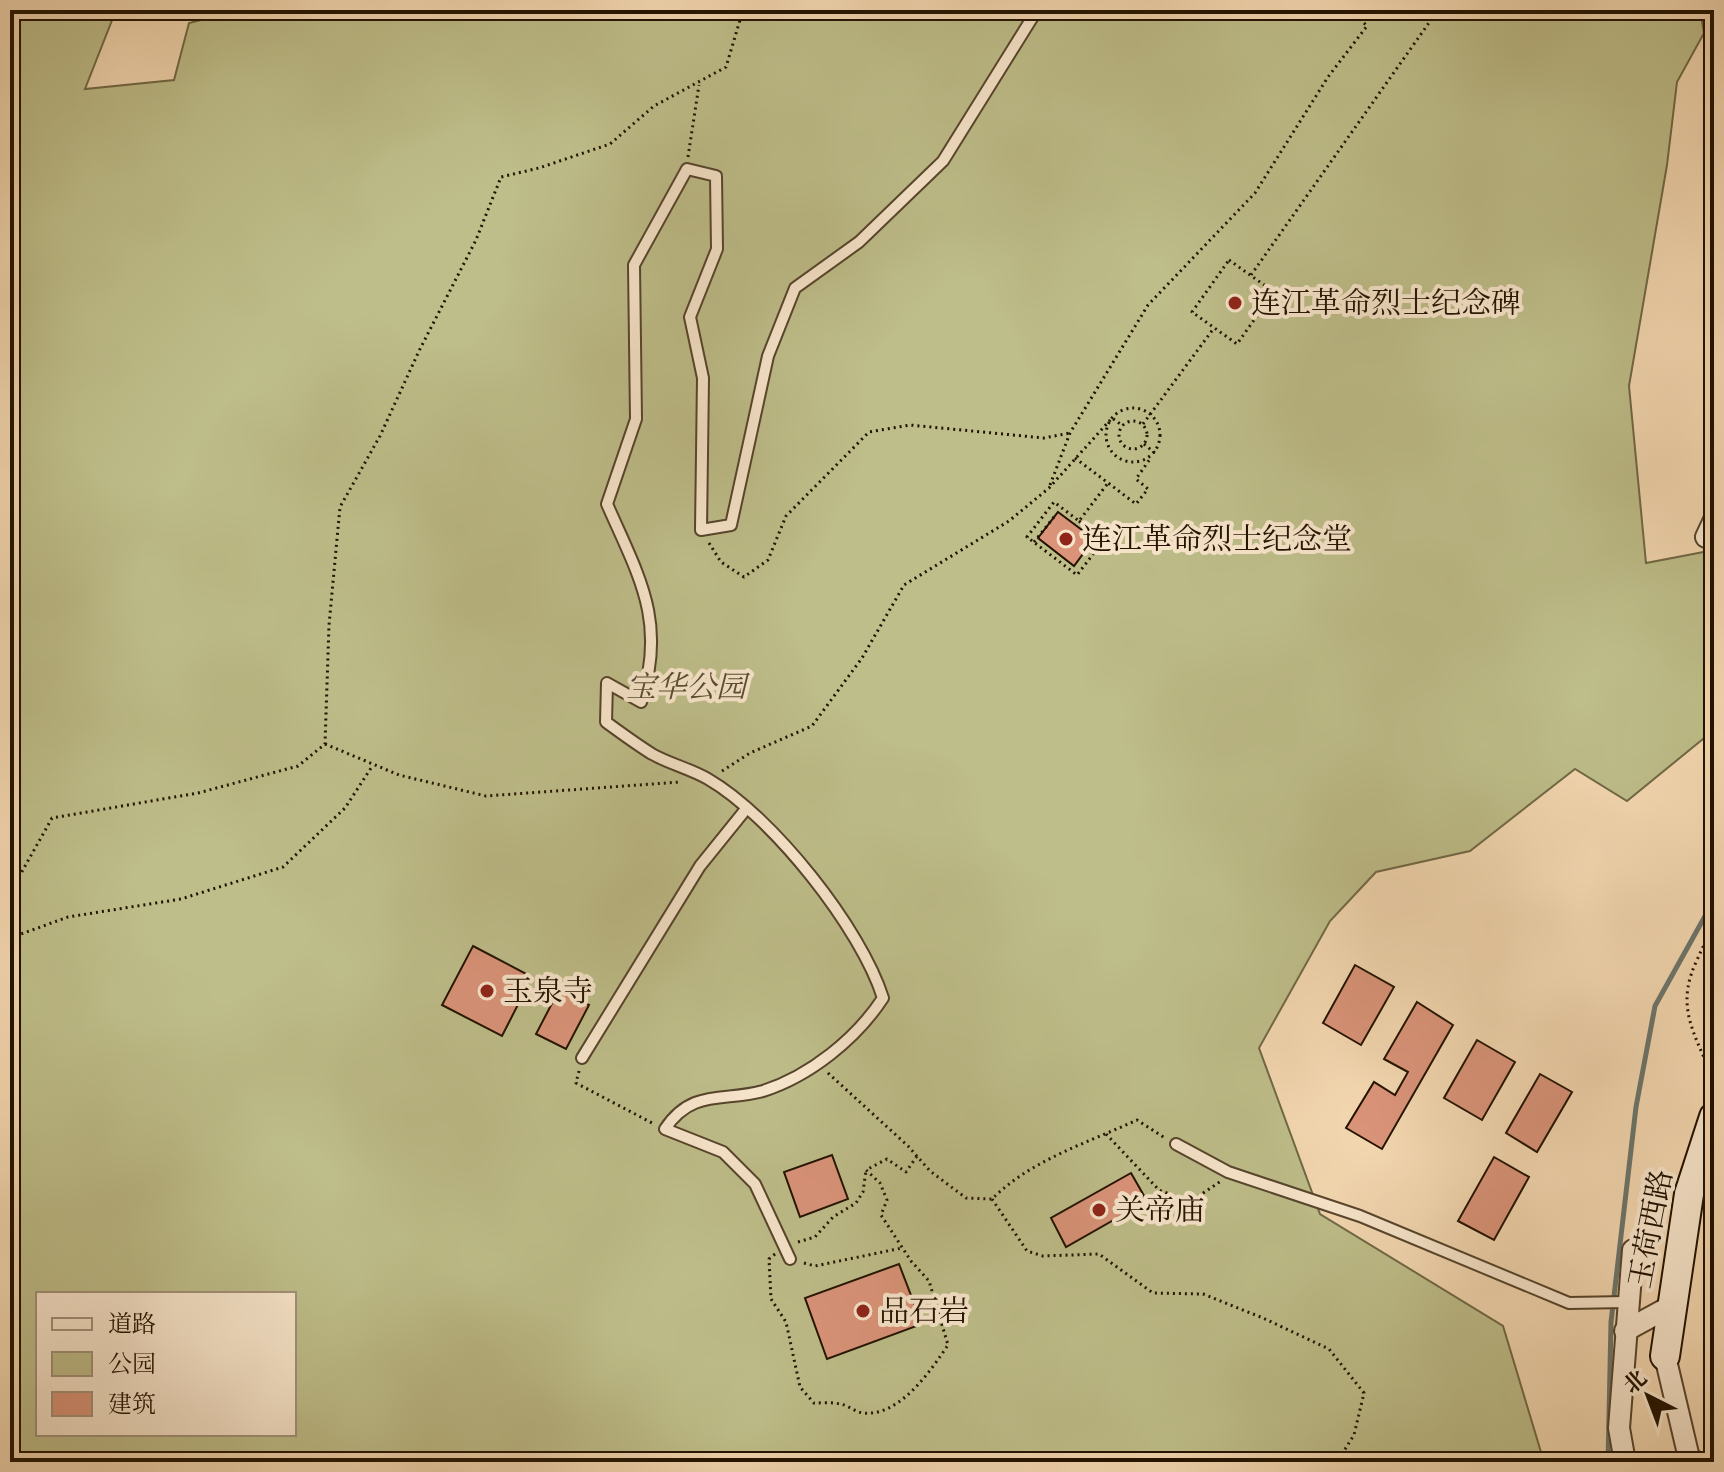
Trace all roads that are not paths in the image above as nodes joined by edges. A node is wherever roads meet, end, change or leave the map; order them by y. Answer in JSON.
{"nodes":[{"id":1,"x":1037,"y":10,"type":"edge"},
{"id":2,"x":746,"y":809,"type":"junction"},
{"id":3,"x":582,"y":1058,"type":"road end"},
{"id":4,"x":1714,"y":1117,"type":"edge"},
{"id":5,"x":1176,"y":1144,"type":"road end"},
{"id":6,"x":1633,"y":1250,"type":"dead end"},
{"id":7,"x":790,"y":1259,"type":"road end"},
{"id":8,"x":1627,"y":1302,"type":"junction"},
{"id":9,"x":1671,"y":1306,"type":"junction"},
{"id":10,"x":1625,"y":1331,"type":"junction"},
{"id":11,"x":1665,"y":1356,"type":"joint"},
{"id":12,"x":1625,"y":1462,"type":"edge"},
{"id":13,"x":1696,"y":1462,"type":"edge"}],
"edges":[{"from":1,"to":2,"type":"lane"},
{"from":2,"to":3,"type":"lane"},
{"from":2,"to":7,"type":"lane"},
{"from":4,"to":9,"type":"main road","name":"玉荷西路"},
{"from":5,"to":8,"type":"lane"},
{"from":6,"to":8,"type":"street"},
{"from":8,"to":10,"type":"street"},
{"from":9,"to":10,"type":"street"},
{"from":9,"to":11,"type":"main road","name":"玉荷西路"},
{"from":10,"to":12,"type":"street"},
{"from":11,"to":13,"type":"street"}]}
